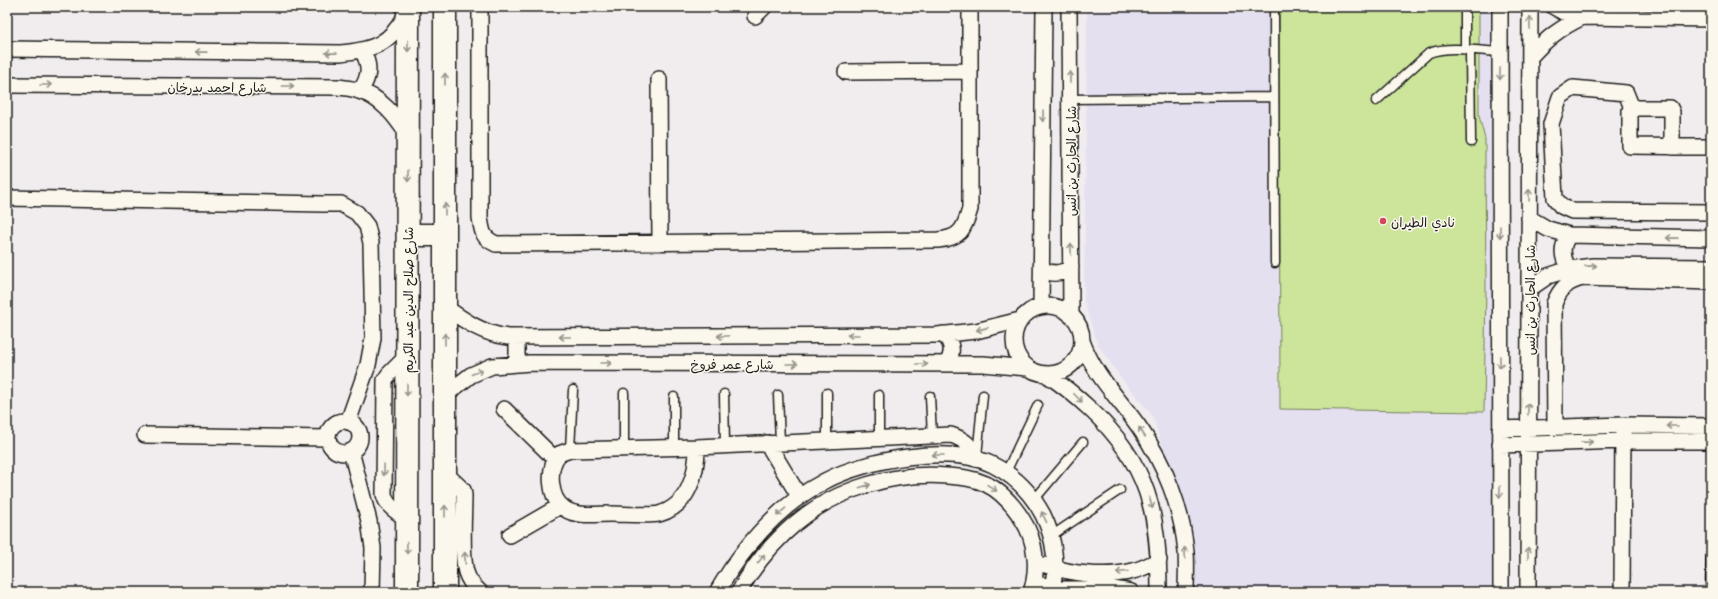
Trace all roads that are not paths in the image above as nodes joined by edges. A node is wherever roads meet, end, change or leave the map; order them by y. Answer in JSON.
{"nodes":[{"id":1,"x":445,"y":7,"type":"edge"},
{"id":2,"x":480,"y":7,"type":"edge"},
{"id":3,"x":970,"y":7,"type":"edge"},
{"id":4,"x":1044,"y":7,"type":"edge"},
{"id":5,"x":1069,"y":7,"type":"edge"},
{"id":6,"x":1274,"y":7,"type":"edge"},
{"id":7,"x":1465,"y":7,"type":"edge"},
{"id":8,"x":1500,"y":7,"type":"edge"},
{"id":9,"x":1530,"y":7,"type":"edge"},
{"id":10,"x":1554,"y":7,"type":"edge"},
{"id":11,"x":408,"y":9,"type":"edge"},
{"id":12,"x":1631,"y":13,"type":"edge"},
{"id":13,"x":1583,"y":17,"type":"junction"},
{"id":14,"x":1711,"y":19,"type":"edge"},
{"id":15,"x":7,"y":49,"type":"edge"},
{"id":16,"x":362,"y":51,"type":"junction"},
{"id":17,"x":1468,"y":51,"type":"junction"},
{"id":18,"x":1500,"y":52,"type":"junction"},
{"id":19,"x":1530,"y":57,"type":"junction"},
{"id":20,"x":970,"y":71,"type":"junction"},
{"id":21,"x":846,"y":72,"type":"dead end"},
{"id":22,"x":659,"y":80,"type":"dead end"},
{"id":23,"x":7,"y":85,"type":"edge"},
{"id":24,"x":360,"y":91,"type":"junction"},
{"id":25,"x":1274,"y":97,"type":"junction"},
{"id":26,"x":1070,"y":99,"type":"junction"},
{"id":27,"x":1376,"y":101,"type":"dead end"},
{"id":28,"x":1632,"y":108,"type":"junction"},
{"id":29,"x":408,"y":135,"type":"junction"},
{"id":30,"x":1471,"y":142,"type":"dead end"},
{"id":31,"x":1672,"y":146,"type":"junction"},
{"id":32,"x":1711,"y":147,"type":"edge"},
{"id":33,"x":7,"y":198,"type":"edge"},
{"id":34,"x":1711,"y":212,"type":"edge"},
{"id":35,"x":1529,"y":218,"type":"junction"},
{"id":36,"x":408,"y":235,"type":"junction"},
{"id":37,"x":445,"y":235,"type":"junction"},
{"id":38,"x":1569,"y":235,"type":"junction"},
{"id":39,"x":1711,"y":238,"type":"edge"},
{"id":40,"x":660,"y":243,"type":"junction"},
{"id":41,"x":1275,"y":263,"type":"dead end"},
{"id":42,"x":1071,"y":267,"type":"junction"},
{"id":43,"x":1711,"y":267,"type":"edge"},
{"id":44,"x":1042,"y":269,"type":"junction"},
{"id":45,"x":1570,"y":269,"type":"junction"},
{"id":46,"x":1711,"y":282,"type":"edge"},
{"id":47,"x":1529,"y":289,"type":"junction"},
{"id":48,"x":445,"y":307,"type":"junction"},
{"id":49,"x":1041,"y":307,"type":"junction"},
{"id":50,"x":1071,"y":316,"type":"junction"},
{"id":51,"x":1020,"y":320,"type":"junction"},
{"id":52,"x":943,"y":334,"type":"junction"},
{"id":53,"x":517,"y":337,"type":"junction"},
{"id":54,"x":1082,"y":341,"type":"junction"},
{"id":55,"x":407,"y":356,"type":"junction"},
{"id":56,"x":517,"y":364,"type":"junction"},
{"id":57,"x":946,"y":364,"type":"junction"},
{"id":58,"x":1027,"y":368,"type":"junction"},
{"id":59,"x":1047,"y":375,"type":"junction"},
{"id":60,"x":573,"y":390,"type":"dead end"},
{"id":61,"x":624,"y":393,"type":"dead end"},
{"id":62,"x":828,"y":393,"type":"dead end"},
{"id":63,"x":724,"y":394,"type":"dead end"},
{"id":64,"x":445,"y":395,"type":"junction"},
{"id":65,"x":778,"y":395,"type":"dead end"},
{"id":66,"x":879,"y":395,"type":"dead end"},
{"id":67,"x":983,"y":395,"type":"dead end"},
{"id":68,"x":930,"y":396,"type":"dead end"},
{"id":69,"x":674,"y":397,"type":"dead end"},
{"id":70,"x":1038,"y":405,"type":"dead end"},
{"id":71,"x":504,"y":409,"type":"dead end"},
{"id":72,"x":352,"y":424,"type":"junction"},
{"id":73,"x":1623,"y":425,"type":"junction"},
{"id":74,"x":1555,"y":426,"type":"junction"},
{"id":75,"x":1711,"y":426,"type":"edge"},
{"id":76,"x":384,"y":428,"type":"junction"},
{"id":77,"x":1528,"y":428,"type":"junction"},
{"id":78,"x":1500,"y":429,"type":"junction"},
{"id":79,"x":145,"y":435,"type":"dead end"},
{"id":80,"x":932,"y":436,"type":"junction"},
{"id":81,"x":328,"y":438,"type":"junction"},
{"id":82,"x":879,"y":438,"type":"junction"},
{"id":83,"x":827,"y":440,"type":"junction"},
{"id":84,"x":1623,"y":441,"type":"junction"},
{"id":85,"x":1711,"y":441,"type":"edge"},
{"id":86,"x":1083,"y":442,"type":"dead end"},
{"id":87,"x":774,"y":443,"type":"junction"},
{"id":88,"x":1500,"y":444,"type":"junction"},
{"id":89,"x":1528,"y":444,"type":"junction"},
{"id":90,"x":384,"y":445,"type":"junction"},
{"id":91,"x":725,"y":445,"type":"junction"},
{"id":92,"x":674,"y":447,"type":"junction"},
{"id":93,"x":697,"y":447,"type":"junction"},
{"id":94,"x":354,"y":448,"type":"junction"},
{"id":95,"x":624,"y":449,"type":"junction"},
{"id":96,"x":570,"y":450,"type":"junction"},
{"id":97,"x":555,"y":459,"type":"junction"},
{"id":98,"x":977,"y":459,"type":"junction"},
{"id":99,"x":1006,"y":472,"type":"junction"},
{"id":100,"x":445,"y":473,"type":"junction"},
{"id":101,"x":1120,"y":490,"type":"dead end"},
{"id":102,"x":800,"y":496,"type":"junction"},
{"id":103,"x":1034,"y":500,"type":"junction"},
{"id":104,"x":560,"y":506,"type":"junction"},
{"id":105,"x":406,"y":519,"type":"junction"},
{"id":106,"x":510,"y":535,"type":"dead end"},
{"id":107,"x":1052,"y":536,"type":"junction"},
{"id":108,"x":1711,"y":553,"type":"edge"},
{"id":109,"x":1159,"y":560,"type":"junction"},
{"id":110,"x":1036,"y":562,"type":"junction"},
{"id":111,"x":1055,"y":568,"type":"junction"},
{"id":112,"x":1032,"y":587,"type":"edge"},
{"id":113,"x":1051,"y":591,"type":"edge"},
{"id":114,"x":1093,"y":591,"type":"edge"},
{"id":115,"x":372,"y":592,"type":"edge"},
{"id":116,"x":407,"y":592,"type":"edge"},
{"id":117,"x":445,"y":592,"type":"edge"},
{"id":118,"x":480,"y":592,"type":"edge"},
{"id":119,"x":717,"y":592,"type":"edge"},
{"id":120,"x":739,"y":592,"type":"edge"},
{"id":121,"x":1131,"y":592,"type":"edge"},
{"id":122,"x":1159,"y":592,"type":"edge"},
{"id":123,"x":1186,"y":592,"type":"edge"},
{"id":124,"x":1501,"y":592,"type":"edge"},
{"id":125,"x":1528,"y":592,"type":"edge"},
{"id":126,"x":1622,"y":592,"type":"edge"},
{"id":127,"x":1710,"y":592,"type":"edge"}],
"edges":[{"from":37,"to":1,"type":"main road","one_way":true},
{"from":2,"to":40,"type":"street"},
{"from":3,"to":20,"type":"street"},
{"from":4,"to":44,"type":"street","name":"شارع الحارث بن انس","one_way":true},
{"from":26,"to":5,"type":"street","name":"شارع الحارث بن انس","one_way":true},
{"from":6,"to":25,"type":"lane"},
{"from":7,"to":17,"type":"lane"},
{"from":8,"to":18,"type":"street"},
{"from":19,"to":9,"type":"street","name":"شارع الحارث بن انس","one_way":true},
{"from":10,"to":13,"type":"street"},
{"from":11,"to":16,"type":"street"},
{"from":11,"to":29,"type":"main road","name":"شارع صلاح الدين عبد الكريم","one_way":true},
{"from":12,"to":13,"type":"street"},
{"from":12,"to":14,"type":"street"},
{"from":13,"to":19,"type":"street"},
{"from":16,"to":15,"type":"street","one_way":true},
{"from":16,"to":24,"type":"street"},
{"from":17,"to":18,"type":"lane"},
{"from":17,"to":27,"type":"lane"},
{"from":17,"to":30,"type":"lane"},
{"from":18,"to":78,"type":"street","one_way":true},
{"from":35,"to":19,"type":"street","name":"شارع الحارث بن انس","one_way":true},
{"from":20,"to":21,"type":"street"},
{"from":20,"to":40,"type":"street"},
{"from":22,"to":40,"type":"street"},
{"from":23,"to":24,"type":"street","name":"شارع احمد بدرخان","one_way":true},
{"from":24,"to":29,"type":"street","name":"شارع احمد بدرخان"},
{"from":25,"to":26,"type":"lane"},
{"from":25,"to":41,"type":"lane"},
{"from":42,"to":26,"type":"street","name":"شارع الحارث بن انس","one_way":true},
{"from":28,"to":31,"type":"street"},
{"from":28,"to":31,"type":"street"},
{"from":28,"to":34,"type":"street"},
{"from":29,"to":36,"type":"main road","name":"شارع صلاح الدين عبد الكريم","one_way":true},
{"from":31,"to":32,"type":"street"},
{"from":33,"to":72,"type":"street"},
{"from":35,"to":38,"type":"street"},
{"from":35,"to":47,"type":"street","name":"شارع الحارث بن انس"},
{"from":36,"to":37,"type":"main road"},
{"from":36,"to":55,"type":"main road","name":"شارع صلاح الدين عبد الكريم"},
{"from":37,"to":48,"type":"main road"},
{"from":39,"to":38,"type":"street","one_way":true},
{"from":38,"to":45,"type":"street"},
{"from":42,"to":44,"type":"street"},
{"from":42,"to":50,"type":"street","name":"شارع الحارث بن انس"},
{"from":45,"to":43,"type":"street","one_way":true},
{"from":44,"to":49,"type":"street","name":"شارع الحارث بن انس"},
{"from":45,"to":47,"type":"street"},
{"from":46,"to":74,"type":"street"},
{"from":77,"to":47,"type":"street","name":"شارع الحارث بن انس","one_way":true},
{"from":48,"to":53,"type":"street","name":"شارع عمر فروخ"},
{"from":64,"to":48,"type":"main road","one_way":true},
{"from":49,"to":50,"type":"street"},
{"from":49,"to":51,"type":"street"},
{"from":50,"to":54,"type":"street"},
{"from":51,"to":52,"type":"street","name":"شارع عمر فروخ","one_way":true},
{"from":51,"to":58,"type":"street"},
{"from":52,"to":53,"type":"street","name":"شارع عمر فروخ","one_way":true},
{"from":52,"to":57,"type":"street"},
{"from":53,"to":56,"type":"street"},
{"from":54,"to":59,"type":"street"},
{"from":123,"to":54,"type":"street","one_way":true},
{"from":55,"to":76,"type":"street"},
{"from":55,"to":105,"type":"main road","name":"شارع صلاح الدين عبد الكريم","one_way":true},
{"from":56,"to":57,"type":"street","name":"شارع عمر فروخ","one_way":true},
{"from":64,"to":56,"type":"street","name":"شارع عمر فروخ","one_way":true},
{"from":57,"to":58,"type":"street","name":"شارع عمر فروخ"},
{"from":58,"to":59,"type":"street"},
{"from":59,"to":109,"type":"street","one_way":true},
{"from":60,"to":96,"type":"lane"},
{"from":61,"to":95,"type":"lane"},
{"from":62,"to":83,"type":"lane"},
{"from":63,"to":91,"type":"lane"},
{"from":64,"to":100,"type":"main road"},
{"from":65,"to":87,"type":"lane"},
{"from":66,"to":82,"type":"lane"},
{"from":67,"to":98,"type":"lane"},
{"from":68,"to":80,"type":"lane"},
{"from":69,"to":92,"type":"lane"},
{"from":70,"to":99,"type":"lane"},
{"from":71,"to":97,"type":"street"},
{"from":72,"to":76,"type":"street"},
{"from":72,"to":81,"type":"street"},
{"from":72,"to":94,"type":"street"},
{"from":73,"to":74,"type":"street"},
{"from":75,"to":73,"type":"street","one_way":true},
{"from":73,"to":84,"type":"street"},
{"from":74,"to":77,"type":"street"},
{"from":76,"to":90,"type":"street"},
{"from":77,"to":78,"type":"street"},
{"from":77,"to":89,"type":"street","name":"شارع الحارث بن انس"},
{"from":78,"to":88,"type":"street"},
{"from":79,"to":81,"type":"street"},
{"from":80,"to":82,"type":"street"},
{"from":80,"to":98,"type":"street"},
{"from":81,"to":94,"type":"street"},
{"from":82,"to":83,"type":"street"},
{"from":83,"to":87,"type":"street"},
{"from":84,"to":85,"type":"street"},
{"from":89,"to":84,"type":"street","one_way":true},
{"from":84,"to":126,"type":"street"},
{"from":86,"to":103,"type":"lane"},
{"from":87,"to":91,"type":"street"},
{"from":87,"to":102,"type":"street"},
{"from":88,"to":89,"type":"street"},
{"from":88,"to":124,"type":"street","one_way":true},
{"from":125,"to":89,"type":"street","name":"شارع الحارث بن انس","one_way":true},
{"from":90,"to":94,"type":"street"},
{"from":90,"to":105,"type":"street","one_way":true},
{"from":91,"to":93,"type":"street"},
{"from":92,"to":93,"type":"street"},
{"from":92,"to":95,"type":"street"},
{"from":93,"to":104,"type":"street"},
{"from":94,"to":115,"type":"street"},
{"from":95,"to":96,"type":"street"},
{"from":96,"to":97,"type":"street"},
{"from":97,"to":104,"type":"street"},
{"from":98,"to":99,"type":"street"},
{"from":98,"to":102,"type":"street","one_way":true},
{"from":99,"to":103,"type":"street"},
{"from":117,"to":100,"type":"main road","one_way":true},
{"from":118,"to":100,"type":"street","one_way":true},
{"from":101,"to":107,"type":"lane"},
{"from":102,"to":119,"type":"street","one_way":true},
{"from":107,"to":103,"type":"street","one_way":true},
{"from":104,"to":106,"type":"street"},
{"from":105,"to":116,"type":"main road","name":"شارع صلاح الدين عبد الكريم","one_way":true},
{"from":107,"to":111,"type":"street"},
{"from":108,"to":127,"type":"lane"},
{"from":109,"to":111,"type":"street","one_way":true},
{"from":109,"to":122,"type":"street"},
{"from":110,"to":111,"type":"street"},
{"from":110,"to":112,"type":"street"},
{"from":120,"to":110,"type":"street","one_way":true},
{"from":111,"to":113,"type":"street"},
{"from":112,"to":113,"type":"street"},
{"from":113,"to":114,"type":"street"},
{"from":114,"to":121,"type":"street"}]}
